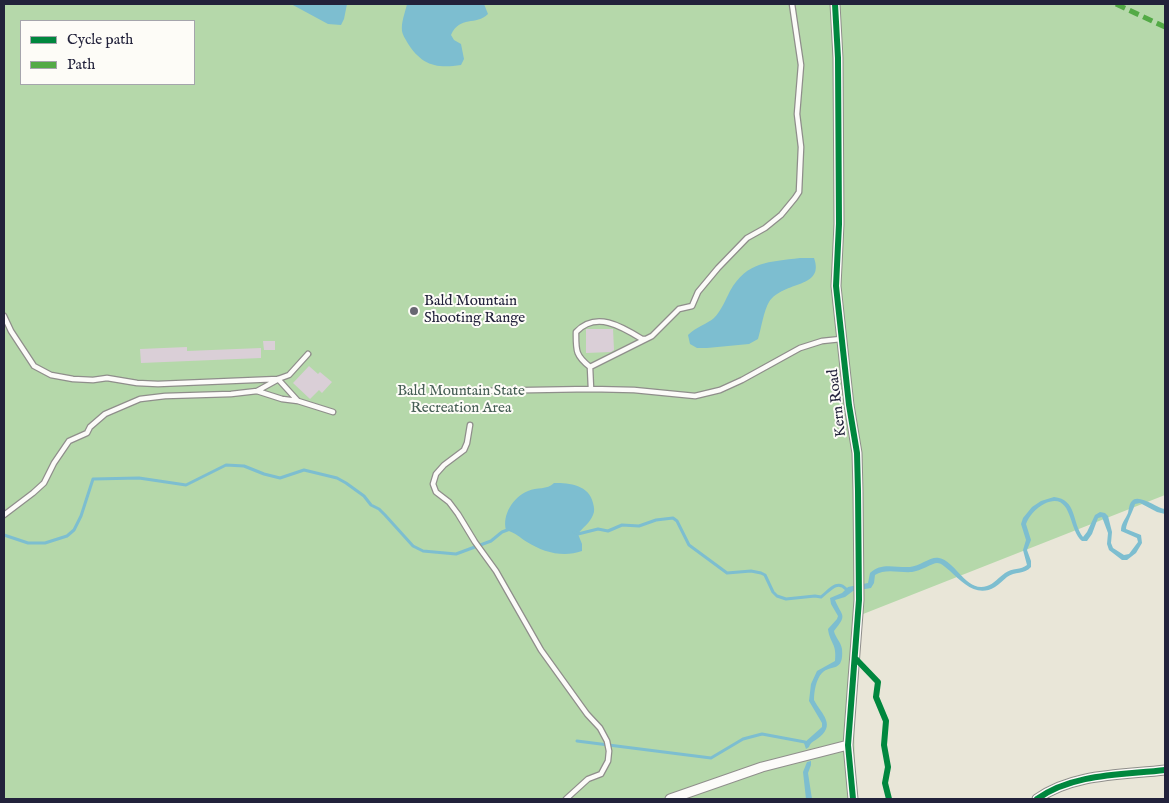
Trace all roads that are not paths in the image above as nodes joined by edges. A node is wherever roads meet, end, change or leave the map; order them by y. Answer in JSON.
{"nodes":[{"id":1,"x":792,"y":4,"type":"edge"},
{"id":2,"x":835,"y":4,"type":"edge"},
{"id":3,"x":4,"y":316,"type":"edge"},
{"id":4,"x":843,"y":338,"type":"junction"},
{"id":5,"x":646,"y":339,"type":"junction"},
{"id":6,"x":308,"y":354,"type":"dead end"},
{"id":7,"x":590,"y":367,"type":"junction"},
{"id":8,"x":278,"y":379,"type":"junction"},
{"id":9,"x":591,"y":388,"type":"junction"},
{"id":10,"x":256,"y":391,"type":"junction"},
{"id":11,"x":475,"y":391,"type":"dead end"},
{"id":12,"x":298,"y":401,"type":"junction"},
{"id":13,"x":333,"y":412,"type":"dead end"},
{"id":14,"x":470,"y":426,"type":"dead end"},
{"id":15,"x":4,"y":514,"type":"edge"},
{"id":16,"x":848,"y":745,"type":"junction"},
{"id":17,"x":1165,"y":770,"type":"edge"},
{"id":18,"x":566,"y":799,"type":"edge"},
{"id":19,"x":670,"y":799,"type":"edge"},
{"id":20,"x":853,"y":799,"type":"edge"},
{"id":21,"x":1037,"y":799,"type":"edge"}],
"edges":[{"from":1,"to":5,"type":"lane"},
{"from":2,"to":4,"type":"street","name":"Kern Road"},
{"from":3,"to":8,"type":"lane"},
{"from":4,"to":9,"type":"lane"},
{"from":4,"to":16,"type":"street","name":"Kern Road"},
{"from":5,"to":7,"type":"lane"},
{"from":5,"to":7,"type":"lane"},
{"from":6,"to":8,"type":"lane"},
{"from":7,"to":9,"type":"lane"},
{"from":8,"to":10,"type":"lane"},
{"from":8,"to":12,"type":"lane"},
{"from":9,"to":11,"type":"lane"},
{"from":10,"to":12,"type":"lane"},
{"from":10,"to":15,"type":"lane"},
{"from":12,"to":13,"type":"lane"},
{"from":14,"to":18,"type":"lane"},
{"from":16,"to":19,"type":"street"},
{"from":16,"to":20,"type":"street","name":"Kern Road"},
{"from":17,"to":21,"type":"street"}]}
